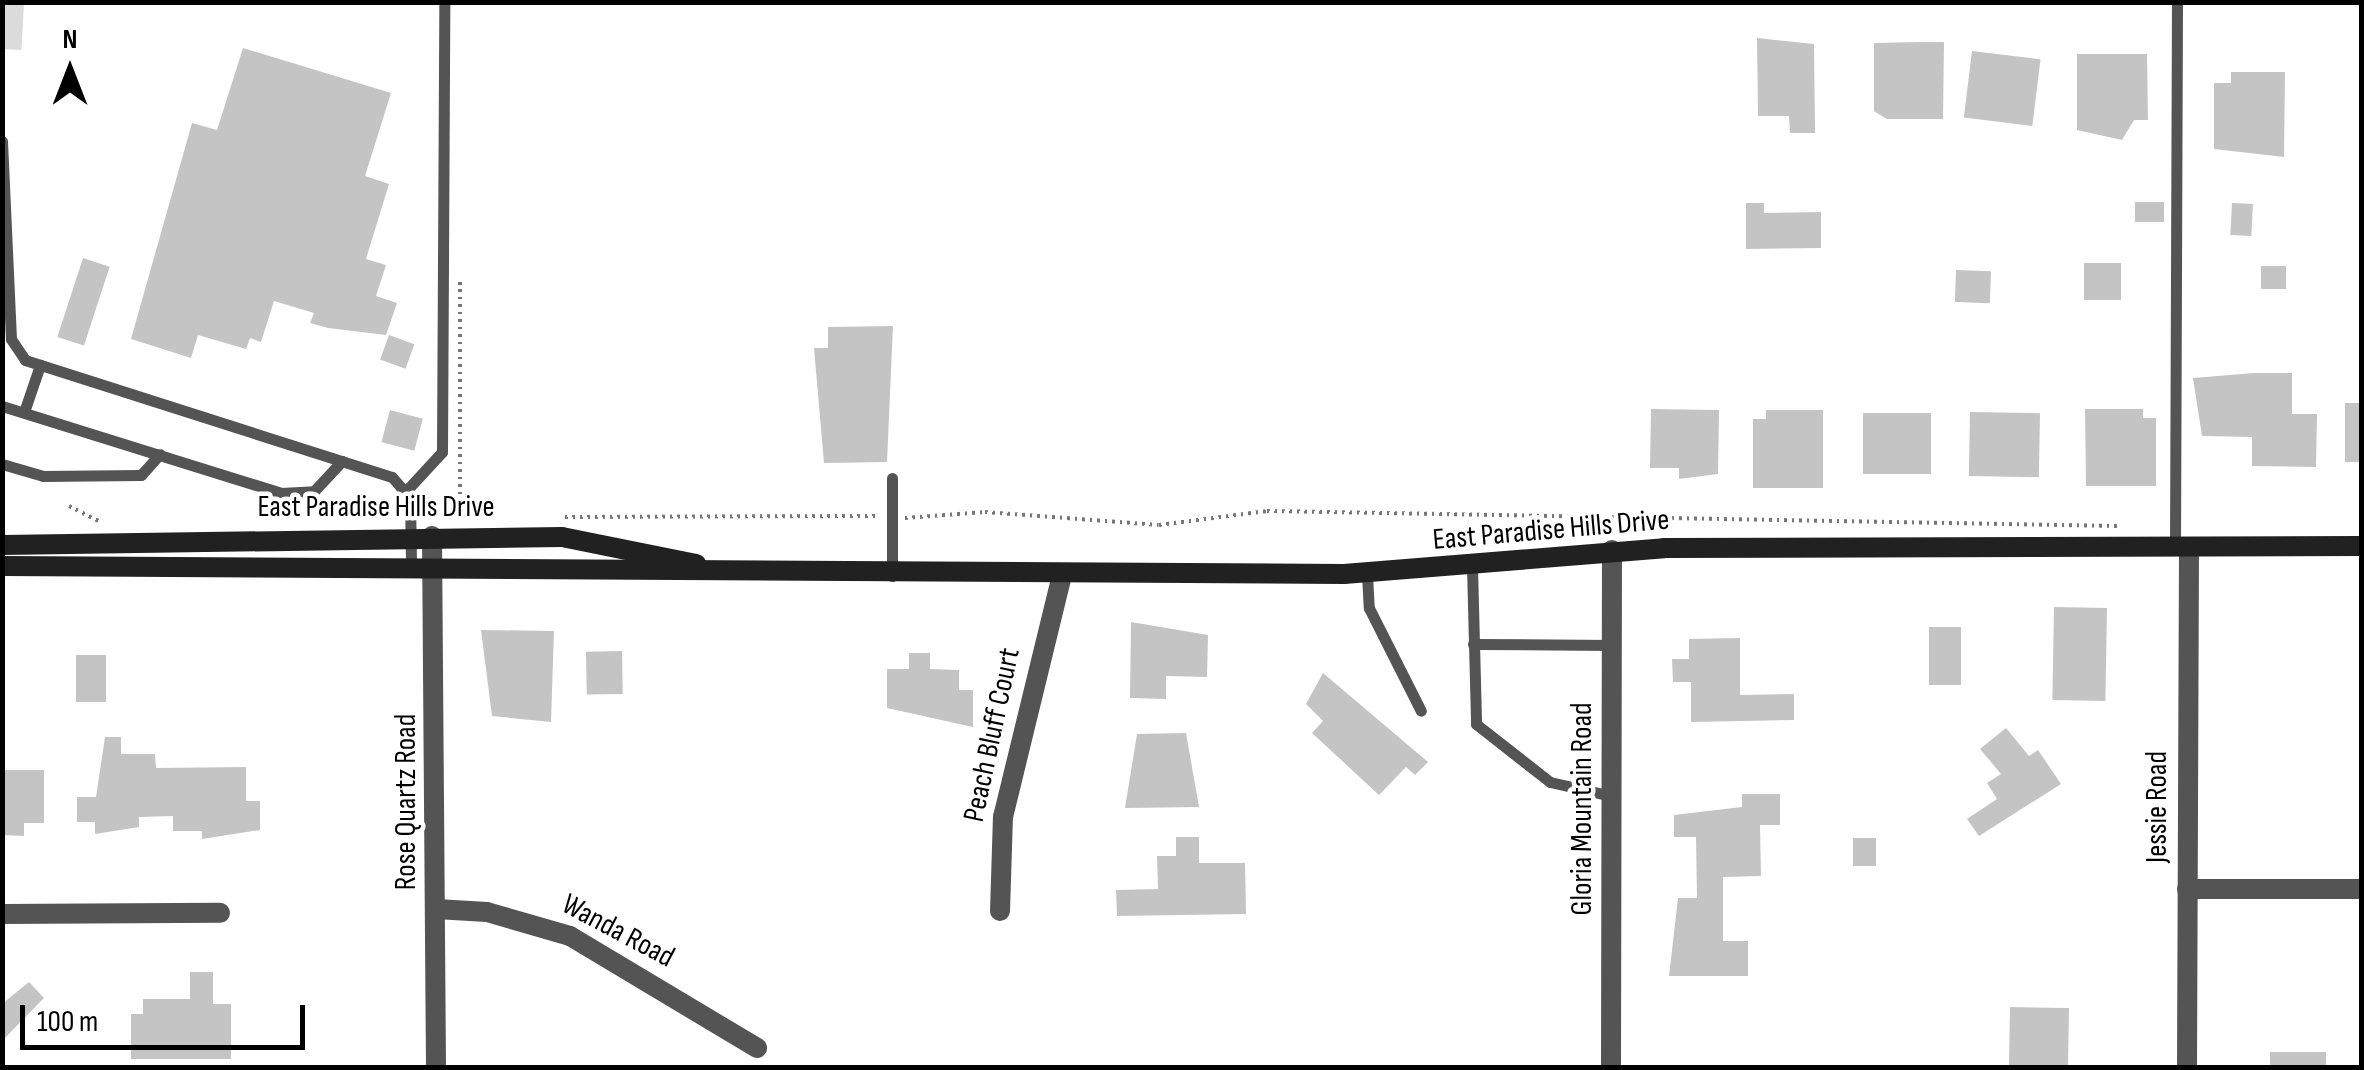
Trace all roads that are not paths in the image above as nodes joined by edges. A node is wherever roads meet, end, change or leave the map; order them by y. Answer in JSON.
{"nodes":[{"id":1,"x":444,"y":2,"type":"edge"},
{"id":2,"x":2177,"y":2,"type":"edge"},
{"id":3,"x":2,"y":141,"type":"edge"},
{"id":4,"x":40,"y":365,"type":"junction"},
{"id":5,"x":2,"y":406,"type":"edge"},
{"id":6,"x":24,"y":412,"type":"junction"},
{"id":7,"x":160,"y":454,"type":"junction"},
{"id":8,"x":342,"y":461,"type":"junction"},
{"id":9,"x":2,"y":464,"type":"edge"},
{"id":10,"x":892,"y":478,"type":"dead end"},
{"id":11,"x":406,"y":491,"type":"junction"},
{"id":12,"x":432,"y":536,"type":"junction"},
{"id":13,"x":410,"y":538,"type":"junction"},
{"id":14,"x":2,"y":544,"type":"edge"},
{"id":15,"x":2362,"y":546,"type":"edge"},
{"id":16,"x":2182,"y":547,"type":"junction"},
{"id":17,"x":1612,"y":550,"type":"junction"},
{"id":18,"x":410,"y":565,"type":"junction"},
{"id":19,"x":433,"y":565,"type":"junction"},
{"id":20,"x":2,"y":566,"type":"edge"},
{"id":21,"x":1472,"y":567,"type":"junction"},
{"id":22,"x":1062,"y":574,"type":"junction"},
{"id":23,"x":1366,"y":574,"type":"junction"},
{"id":24,"x":747,"y":575,"type":"junction"},
{"id":25,"x":892,"y":576,"type":"junction"},
{"id":26,"x":1473,"y":644,"type":"junction"},
{"id":27,"x":1612,"y":644,"type":"junction"},
{"id":28,"x":1421,"y":711,"type":"dead end"},
{"id":29,"x":1612,"y":796,"type":"junction"},
{"id":30,"x":2362,"y":888,"type":"edge"},
{"id":31,"x":2187,"y":889,"type":"junction"},
{"id":32,"x":436,"y":910,"type":"junction"},
{"id":33,"x":1000,"y":911,"type":"dead end"},
{"id":34,"x":220,"y":913,"type":"dead end"},
{"id":35,"x":2,"y":914,"type":"edge"},
{"id":36,"x":757,"y":1048,"type":"dead end"},
{"id":37,"x":436,"y":1068,"type":"edge"},
{"id":38,"x":1612,"y":1068,"type":"edge"},
{"id":39,"x":2187,"y":1068,"type":"edge"}],
"edges":[{"from":1,"to":11,"type":"lane"},
{"from":2,"to":16,"type":"lane"},
{"from":3,"to":4,"type":"lane"},
{"from":4,"to":6,"type":"lane"},
{"from":4,"to":8,"type":"lane"},
{"from":5,"to":6,"type":"lane"},
{"from":6,"to":7,"type":"lane"},
{"from":7,"to":8,"type":"lane"},
{"from":7,"to":9,"type":"lane"},
{"from":8,"to":11,"type":"lane"},
{"from":10,"to":25,"type":"lane"},
{"from":11,"to":13,"type":"lane"},
{"from":12,"to":13,"type":"main road","name":"East Paradise Hills Drive"},
{"from":12,"to":19,"type":"street","name":"Rose Quartz Road"},
{"from":12,"to":24,"type":"main road","name":"East Paradise Hills Drive"},
{"from":13,"to":14,"type":"main road","name":"East Paradise Hills Drive"},
{"from":13,"to":18,"type":"lane"},
{"from":15,"to":16,"type":"main road","name":"East Paradise Hills Drive"},
{"from":16,"to":17,"type":"main road","name":"East Paradise Hills Drive"},
{"from":16,"to":31,"type":"street","name":"Jessie Road"},
{"from":17,"to":21,"type":"main road","name":"East Paradise Hills Drive"},
{"from":17,"to":27,"type":"street","name":"Gloria Mountain Road"},
{"from":18,"to":19,"type":"main road","name":"East Paradise Hills Drive"},
{"from":18,"to":20,"type":"main road","name":"East Paradise Hills Drive"},
{"from":19,"to":24,"type":"main road","name":"East Paradise Hills Drive"},
{"from":19,"to":32,"type":"street","name":"Rose Quartz Road"},
{"from":21,"to":23,"type":"main road","name":"East Paradise Hills Drive"},
{"from":21,"to":26,"type":"lane"},
{"from":22,"to":23,"type":"main road","name":"East Paradise Hills Drive"},
{"from":22,"to":25,"type":"main road","name":"East Paradise Hills Drive"},
{"from":22,"to":33,"type":"street","name":"Peach Bluff Court"},
{"from":23,"to":28,"type":"lane"},
{"from":24,"to":25,"type":"main road","name":"East Paradise Hills Drive"},
{"from":26,"to":27,"type":"lane"},
{"from":26,"to":29,"type":"lane"},
{"from":27,"to":29,"type":"street","name":"Gloria Mountain Road"},
{"from":29,"to":38,"type":"street","name":"Gloria Mountain Road"},
{"from":30,"to":31,"type":"street"},
{"from":31,"to":39,"type":"street","name":"Jessie Road"},
{"from":32,"to":36,"type":"street","name":"Wanda Road"},
{"from":32,"to":37,"type":"street","name":"Rose Quartz Road"},
{"from":34,"to":35,"type":"street"}]}
